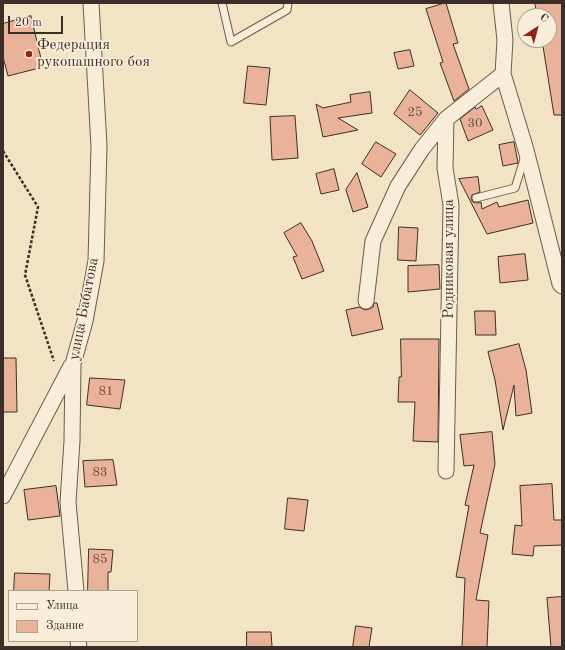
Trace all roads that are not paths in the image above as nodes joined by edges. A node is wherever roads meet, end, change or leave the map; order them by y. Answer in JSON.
{"nodes":[{"id":1,"x":91,"y":3,"type":"edge"},
{"id":2,"x":222,"y":3,"type":"edge"},
{"id":3,"x":288,"y":3,"type":"edge"},
{"id":4,"x":501,"y":3,"type":"edge"},
{"id":5,"x":503,"y":74,"type":"junction"},
{"id":6,"x":446,"y":119,"type":"junction"},
{"id":7,"x":526,"y":150,"type":"junction"},
{"id":8,"x":476,"y":198,"type":"dead end"},
{"id":9,"x":562,"y":286,"type":"edge"},
{"id":10,"x":366,"y":301,"type":"dead end"},
{"id":11,"x":73,"y":364,"type":"junction"},
{"id":12,"x":446,"y":471,"type":"dead end"},
{"id":13,"x":3,"y":496,"type":"edge"},
{"id":14,"x":76,"y":590,"type":"edge"}],
"edges":[{"from":1,"to":11,"type":"street","name":"улица Бабатова"},
{"from":2,"to":3,"type":"lane"},
{"from":4,"to":5,"type":"street"},
{"from":5,"to":6,"type":"street"},
{"from":5,"to":7,"type":"street"},
{"from":6,"to":10,"type":"street"},
{"from":6,"to":12,"type":"street","name":"Родниковая улица"},
{"from":7,"to":8,"type":"lane"},
{"from":7,"to":9,"type":"street"},
{"from":11,"to":13,"type":"street"},
{"from":11,"to":14,"type":"street","name":"улица Бабатова"}]}
